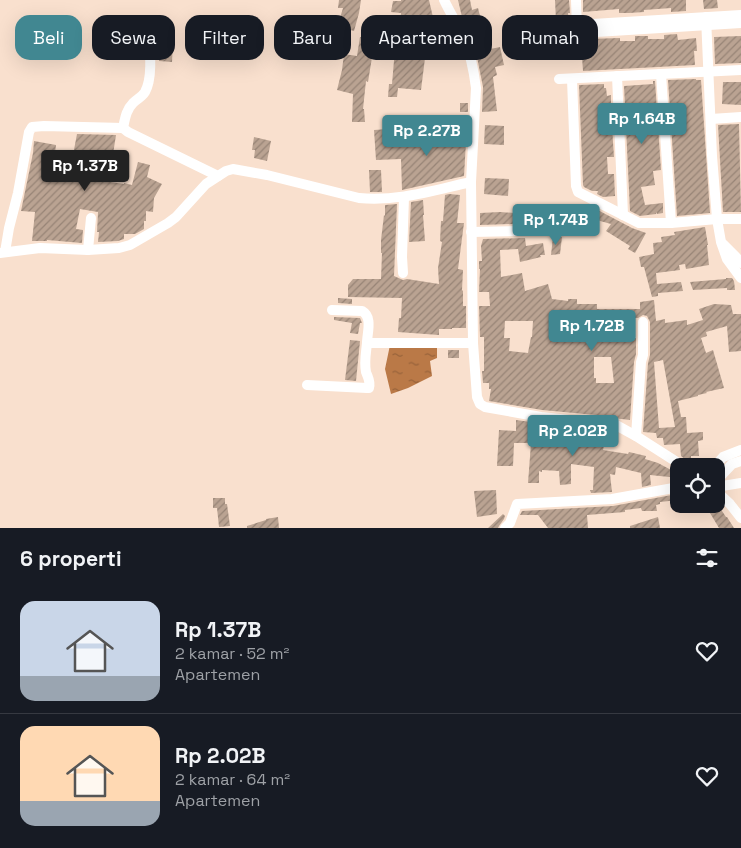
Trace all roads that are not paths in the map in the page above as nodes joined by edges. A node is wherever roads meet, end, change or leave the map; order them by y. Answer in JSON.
{"nodes":[{"id":1,"x":444,"y":0,"type":"edge"},
{"id":2,"x":576,"y":0,"type":"edge"},
{"id":3,"x":741,"y":14,"type":"edge"},
{"id":4,"x":706,"y":21,"type":"junction"},
{"id":5,"x":741,"y":23,"type":"edge"},
{"id":6,"x":150,"y":60,"type":"edge"},
{"id":7,"x":741,"y":70,"type":"edge"},
{"id":8,"x":709,"y":71,"type":"junction"},
{"id":9,"x":661,"y":74,"type":"junction"},
{"id":10,"x":617,"y":76,"type":"junction"},
{"id":11,"x":572,"y":78,"type":"junction"},
{"id":12,"x":559,"y":79,"type":"dead end"},
{"id":13,"x":741,"y":117,"type":"edge"},
{"id":14,"x":711,"y":119,"type":"junction"},
{"id":15,"x":123,"y":128,"type":"junction"},
{"id":16,"x":218,"y":176,"type":"junction"},
{"id":17,"x":471,"y":182,"type":"junction"},
{"id":18,"x":404,"y":197,"type":"junction"},
{"id":19,"x":623,"y":215,"type":"junction"},
{"id":20,"x":91,"y":218,"type":"dead end"},
{"id":21,"x":717,"y":219,"type":"junction"},
{"id":22,"x":741,"y":219,"type":"edge"},
{"id":23,"x":671,"y":222,"type":"junction"},
{"id":24,"x":563,"y":230,"type":"dead end"},
{"id":25,"x":472,"y":232,"type":"junction"},
{"id":26,"x":721,"y":242,"type":"junction"},
{"id":27,"x":88,"y":250,"type":"junction"},
{"id":28,"x":3,"y":252,"type":"edge"},
{"id":29,"x":741,"y":263,"type":"edge"},
{"id":30,"x":403,"y":273,"type":"dead end"},
{"id":31,"x":741,"y":278,"type":"edge"},
{"id":32,"x":332,"y":310,"type":"dead end"},
{"id":33,"x":643,"y":322,"type":"dead end"},
{"id":34,"x":367,"y":343,"type":"junction"},
{"id":35,"x":473,"y":343,"type":"junction"},
{"id":36,"x":307,"y":385,"type":"dead end"},
{"id":37,"x":636,"y":436,"type":"junction"},
{"id":38,"x":741,"y":450,"type":"edge"},
{"id":39,"x":670,"y":458,"type":"edge"},
{"id":40,"x":723,"y":458,"type":"edge"},
{"id":41,"x":741,"y":461,"type":"edge"},
{"id":42,"x":725,"y":471,"type":"edge"},
{"id":43,"x":741,"y":483,"type":"edge"},
{"id":44,"x":725,"y":486,"type":"edge"},
{"id":45,"x":670,"y":489,"type":"edge"},
{"id":46,"x":725,"y":499,"type":"edge"},
{"id":47,"x":741,"y":518,"type":"edge"},
{"id":48,"x":505,"y":528,"type":"edge"}],
"edges":[{"from":1,"to":17,"type":"street"},
{"from":2,"to":4,"type":"street"},
{"from":3,"to":4,"type":"street"},
{"from":4,"to":5,"type":"street"},
{"from":4,"to":8,"type":"street"},
{"from":6,"to":15,"type":"street"},
{"from":7,"to":8,"type":"street"},
{"from":8,"to":9,"type":"street"},
{"from":8,"to":14,"type":"street"},
{"from":9,"to":10,"type":"street"},
{"from":9,"to":23,"type":"street"},
{"from":10,"to":11,"type":"street"},
{"from":10,"to":19,"type":"street"},
{"from":11,"to":12,"type":"street"},
{"from":11,"to":19,"type":"street"},
{"from":13,"to":14,"type":"street"},
{"from":14,"to":21,"type":"street"},
{"from":15,"to":16,"type":"street"},
{"from":15,"to":28,"type":"street"},
{"from":16,"to":18,"type":"street"},
{"from":16,"to":27,"type":"street"},
{"from":17,"to":18,"type":"street"},
{"from":17,"to":25,"type":"street"},
{"from":18,"to":30,"type":"street"},
{"from":19,"to":23,"type":"street"},
{"from":20,"to":27,"type":"street"},
{"from":21,"to":22,"type":"street"},
{"from":21,"to":23,"type":"street"},
{"from":21,"to":26,"type":"street"},
{"from":24,"to":25,"type":"street"},
{"from":25,"to":35,"type":"street"},
{"from":26,"to":29,"type":"street"},
{"from":26,"to":31,"type":"street"},
{"from":27,"to":28,"type":"street"},
{"from":32,"to":34,"type":"street"},
{"from":33,"to":37,"type":"street"},
{"from":34,"to":35,"type":"street"},
{"from":34,"to":36,"type":"street"},
{"from":35,"to":37,"type":"street"},
{"from":37,"to":39,"type":"street"},
{"from":38,"to":40,"type":"street"},
{"from":41,"to":42,"type":"street"},
{"from":43,"to":44,"type":"street"},
{"from":45,"to":48,"type":"street"},
{"from":46,"to":47,"type":"street"}]}
